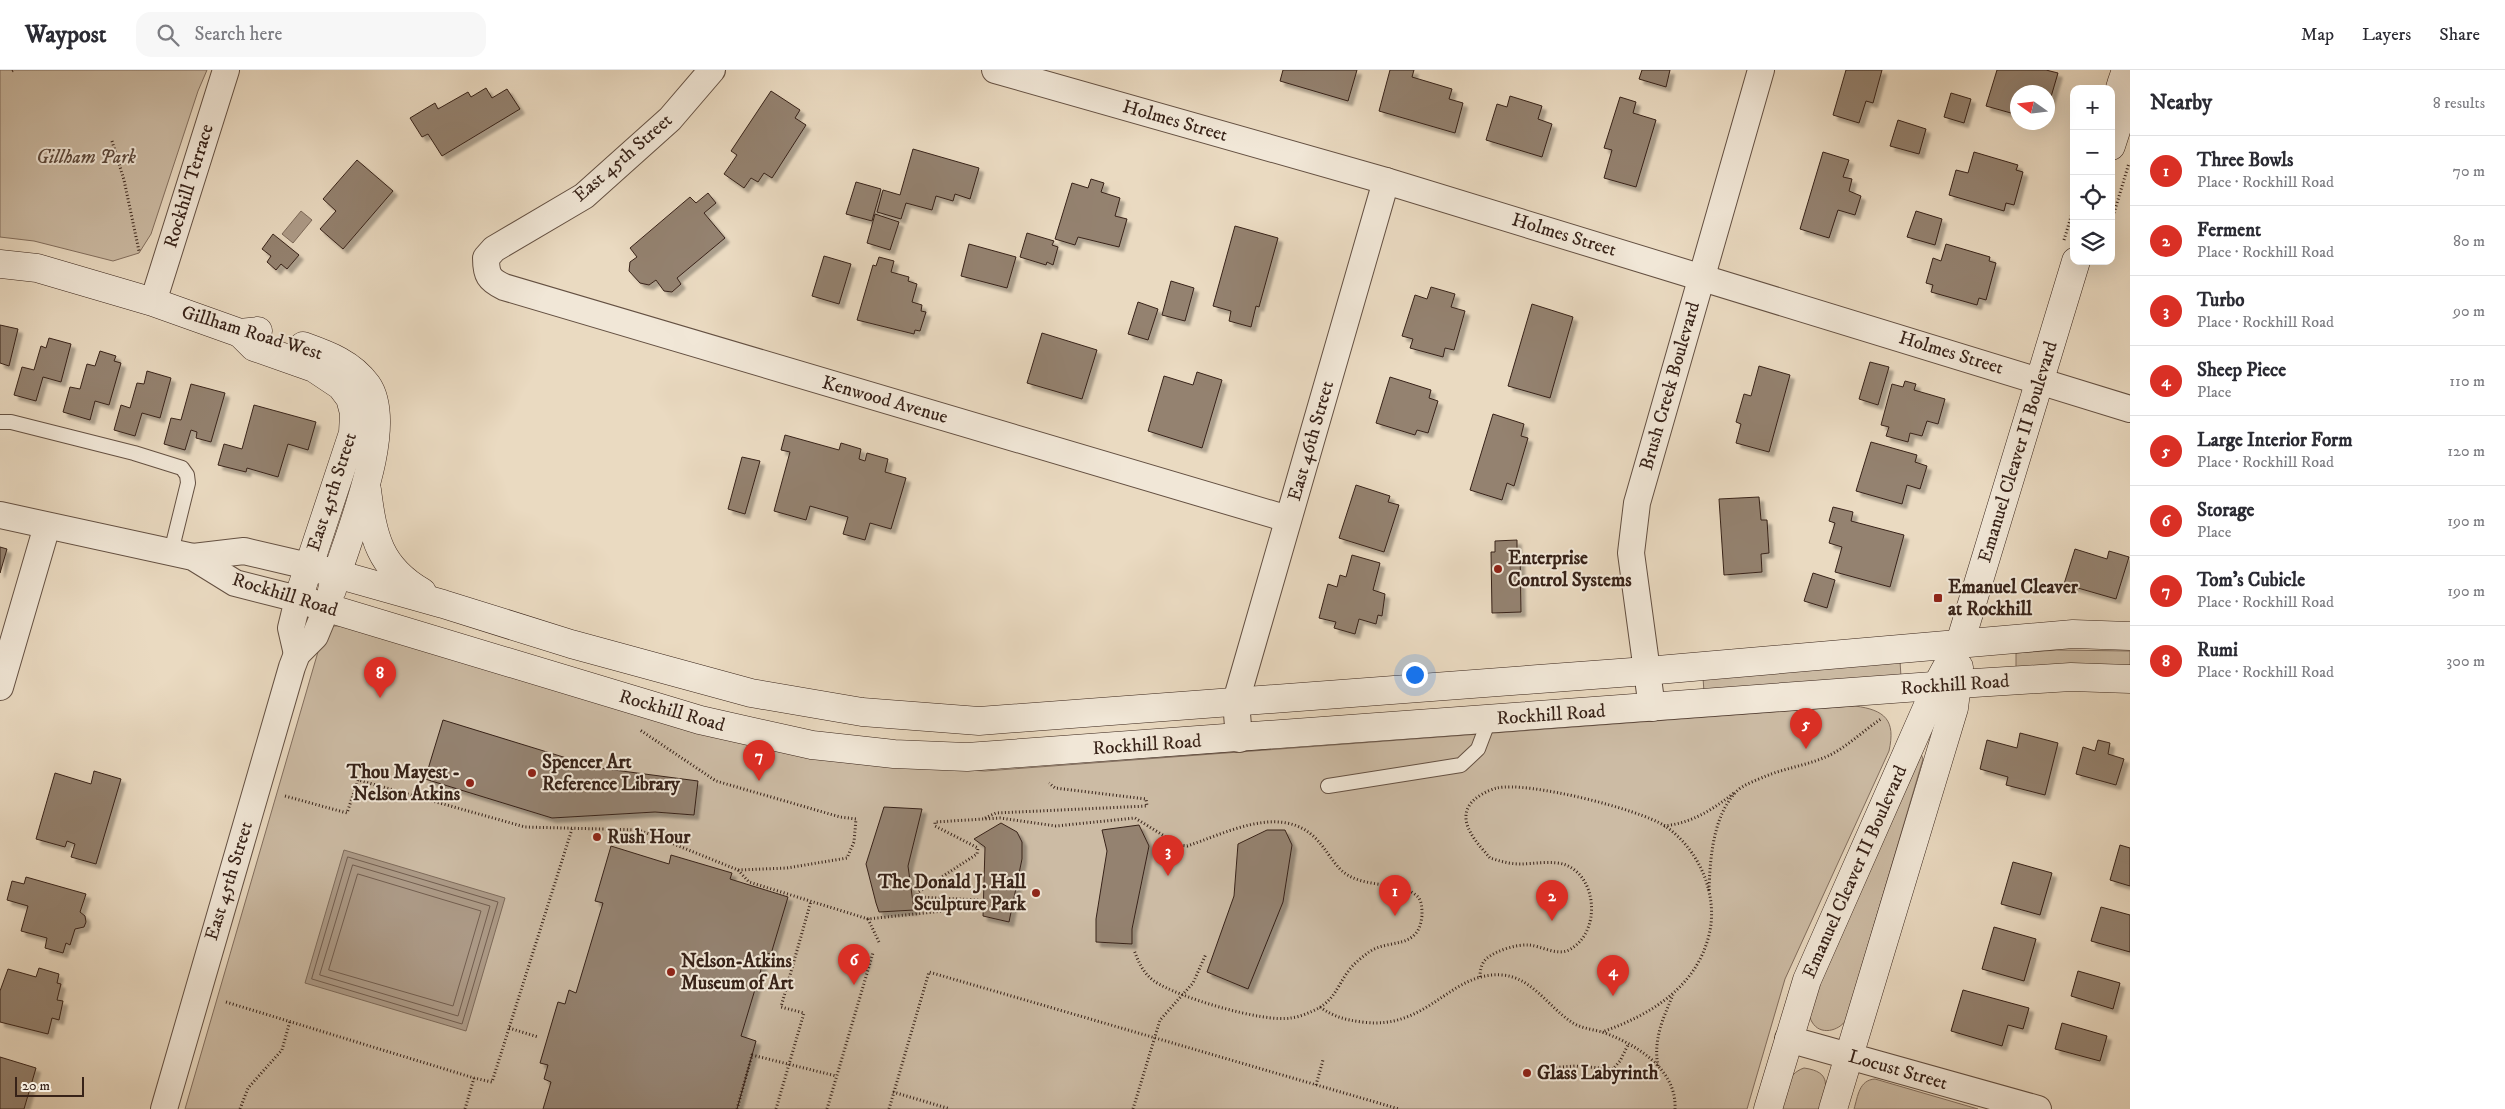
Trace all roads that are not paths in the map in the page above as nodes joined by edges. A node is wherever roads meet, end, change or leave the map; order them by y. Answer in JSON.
{"nodes":[{"id":1,"x":226,"y":70,"type":"edge"},
{"id":2,"x":712,"y":70,"type":"edge"},
{"id":3,"x":995,"y":70,"type":"edge"},
{"id":4,"x":1760,"y":70,"type":"edge"},
{"id":5,"x":2126,"y":70,"type":"edge"},
{"id":6,"x":1056,"y":78,"type":"edge"},
{"id":7,"x":2126,"y":110,"type":"edge"},
{"id":8,"x":2115,"y":136,"type":"edge"},
{"id":9,"x":1386,"y":181,"type":"junction"},
{"id":10,"x":0,"y":264,"type":"edge"},
{"id":11,"x":2075,"y":265,"type":"edge"},
{"id":12,"x":486,"y":273,"type":"joint"},
{"id":13,"x":1701,"y":277,"type":"junction"},
{"id":14,"x":153,"y":302,"type":"junction"},
{"id":15,"x":240,"y":333,"type":"junction"},
{"id":16,"x":2040,"y":381,"type":"junction"},
{"id":17,"x":2130,"y":408,"type":"edge"},
{"id":18,"x":0,"y":422,"type":"edge"},
{"id":19,"x":366,"y":484,"type":"junction"},
{"id":20,"x":0,"y":516,"type":"edge"},
{"id":21,"x":1288,"y":519,"type":"junction"},
{"id":22,"x":47,"y":526,"type":"junction"},
{"id":23,"x":182,"y":555,"type":"junction"},
{"id":24,"x":308,"y":566,"type":"junction"},
{"id":25,"x":337,"y":574,"type":"junction"},
{"id":26,"x":298,"y":599,"type":"junction"},
{"id":27,"x":443,"y":604,"type":"junction"},
{"id":28,"x":327,"y":608,"type":"junction"},
{"id":29,"x":2130,"y":636,"type":"edge"},
{"id":30,"x":1960,"y":643,"type":"junction"},
{"id":31,"x":297,"y":654,"type":"junction"},
{"id":32,"x":1646,"y":671,"type":"junction"},
{"id":33,"x":2130,"y":679,"type":"edge"},
{"id":34,"x":1948,"y":685,"type":"junction"},
{"id":35,"x":0,"y":687,"type":"edge"},
{"id":36,"x":1236,"y":701,"type":"junction"},
{"id":37,"x":1652,"y":708,"type":"junction"},
{"id":38,"x":1489,"y":720,"type":"junction"},
{"id":39,"x":1239,"y":738,"type":"junction"},
{"id":40,"x":1328,"y":786,"type":"dead end"},
{"id":41,"x":1788,"y":1039,"type":"junction"},
{"id":42,"x":1849,"y":1057,"type":"junction"},
{"id":43,"x":164,"y":1109,"type":"edge"},
{"id":44,"x":1768,"y":1109,"type":"edge"},
{"id":45,"x":1833,"y":1109,"type":"edge"},
{"id":46,"x":2038,"y":1109,"type":"edge"}],
"edges":[{"from":1,"to":14,"type":"street","name":"Rockhill Terrace"},
{"from":2,"to":12,"type":"street","name":"East 45th Street"},
{"from":3,"to":6,"type":"street","name":"Holmes Street"},
{"from":4,"to":13,"type":"street","name":"Brush Creek Boulevard"},
{"from":5,"to":7,"type":"main road"},
{"from":6,"to":9,"type":"street","name":"Holmes Street"},
{"from":7,"to":8,"type":"main road"},
{"from":9,"to":13,"type":"street","name":"Holmes Street"},
{"from":9,"to":21,"type":"street","name":"East 46th Street"},
{"from":10,"to":14,"type":"main road","name":"Gillham Road West"},
{"from":11,"to":16,"type":"main road","name":"Emanuel Cleaver II Boulevard"},
{"from":12,"to":21,"type":"street","name":"Kenwood Avenue"},
{"from":13,"to":16,"type":"street","name":"Holmes Street"},
{"from":13,"to":32,"type":"street","name":"Brush Creek Boulevard"},
{"from":14,"to":15,"type":"main road","name":"Gillham Road West"},
{"from":15,"to":19,"type":"main road","name":"Gillham Road West"},
{"from":15,"to":24,"type":"main road","name":"East 45th Street"},
{"from":16,"to":17,"type":"street","name":"Holmes Street"},
{"from":16,"to":30,"type":"main road","name":"Emanuel Cleaver II Boulevard"},
{"from":18,"to":23,"type":"lane"},
{"from":19,"to":25,"type":"main road","name":"East 45th Street"},
{"from":19,"to":27,"type":"main road"},
{"from":20,"to":22,"type":"street","name":"Rockhill Road"},
{"from":21,"to":36,"type":"street","name":"East 46th Street"},
{"from":22,"to":23,"type":"street","name":"Rockhill Road"},
{"from":22,"to":35,"type":"street"},
{"from":23,"to":24,"type":"street","name":"Rockhill Road"},
{"from":23,"to":26,"type":"street","name":"Rockhill Road"},
{"from":24,"to":25,"type":"main road","name":"Rockhill Road"},
{"from":24,"to":26,"type":"main road","name":"East 45th Street"},
{"from":25,"to":27,"type":"main road","name":"Rockhill Road"},
{"from":25,"to":28,"type":"main road","name":"East 45th Street"},
{"from":26,"to":28,"type":"main road","name":"Rockhill Road"},
{"from":26,"to":31,"type":"street","name":"East 45th Street"},
{"from":27,"to":36,"type":"main road","name":"Rockhill Road"},
{"from":28,"to":31,"type":"street","name":"East 45th Street"},
{"from":28,"to":39,"type":"main road","name":"Rockhill Road"},
{"from":29,"to":30,"type":"main road","name":"Rockhill Road"},
{"from":30,"to":32,"type":"main road","name":"Rockhill Road"},
{"from":30,"to":34,"type":"main road","name":"Emanuel Cleaver II Boulevard"},
{"from":31,"to":43,"type":"street","name":"East 45th Street"},
{"from":32,"to":36,"type":"main road","name":"Rockhill Road"},
{"from":32,"to":37,"type":"street","name":"Brush Creek Boulevard"},
{"from":33,"to":34,"type":"main road","name":"Rockhill Road"},
{"from":34,"to":37,"type":"main road","name":"Rockhill Road"},
{"from":34,"to":41,"type":"main road","name":"Emanuel Cleaver II Boulevard"},
{"from":34,"to":42,"type":"main road","name":"Emanuel Cleaver II Boulevard"},
{"from":36,"to":39,"type":"street"},
{"from":37,"to":38,"type":"main road","name":"Rockhill Road"},
{"from":38,"to":39,"type":"main road","name":"Rockhill Road"},
{"from":38,"to":40,"type":"lane"},
{"from":41,"to":42,"type":"street","name":"Locust Street"},
{"from":41,"to":44,"type":"main road","name":"Emanuel Cleaver II Boulevard"},
{"from":42,"to":45,"type":"main road","name":"Emanuel Cleaver II Boulevard"},
{"from":42,"to":46,"type":"street","name":"Locust Street"}]}
